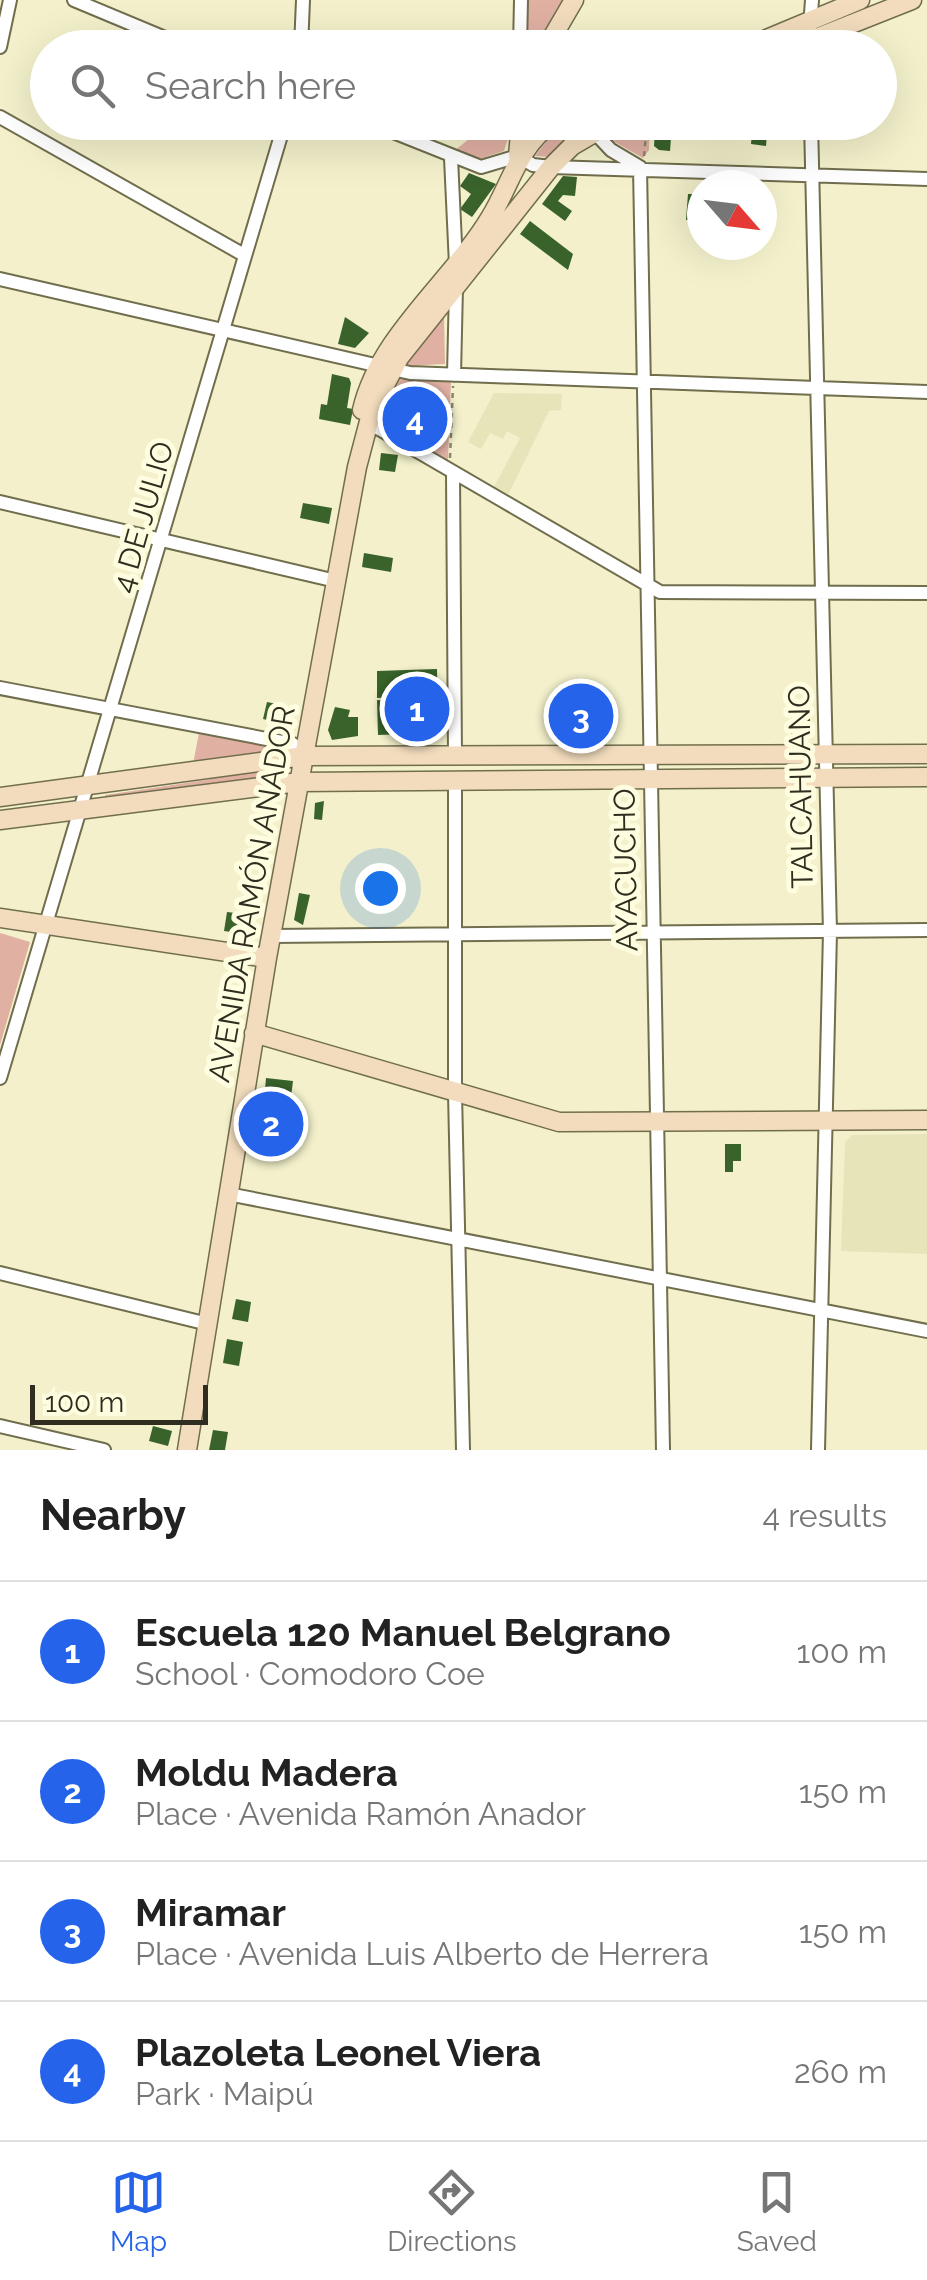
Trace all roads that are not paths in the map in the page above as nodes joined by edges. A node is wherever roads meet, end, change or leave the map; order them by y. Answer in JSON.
{"nodes":[{"id":1,"x":10,"y":0,"type":"edge"},
{"id":2,"x":74,"y":0,"type":"edge"},
{"id":3,"x":303,"y":0,"type":"edge"},
{"id":4,"x":521,"y":0,"type":"edge"},
{"id":5,"x":574,"y":0,"type":"edge"},
{"id":6,"x":812,"y":0,"type":"edge"},
{"id":7,"x":860,"y":0,"type":"edge"},
{"id":8,"x":912,"y":0,"type":"edge"},
{"id":9,"x":562,"y":23,"type":"junction"},
{"id":10,"x":146,"y":30,"type":"edge"},
{"id":11,"x":302,"y":30,"type":"edge"},
{"id":12,"x":520,"y":30,"type":"edge"},
{"id":13,"x":558,"y":30,"type":"edge"},
{"id":14,"x":561,"y":30,"type":"edge"},
{"id":15,"x":811,"y":30,"type":"edge"},
{"id":16,"x":818,"y":30,"type":"edge"},
{"id":17,"x":825,"y":30,"type":"edge"},
{"id":18,"x":0,"y":47,"type":"edge"},
{"id":19,"x":0,"y":117,"type":"edge"},
{"id":20,"x":30,"y":134,"type":"edge"},
{"id":21,"x":40,"y":140,"type":"edge"},
{"id":22,"x":279,"y":140,"type":"edge"},
{"id":23,"x":409,"y":140,"type":"edge"},
{"id":24,"x":520,"y":140,"type":"edge"},
{"id":25,"x":534,"y":140,"type":"edge"},
{"id":26,"x":578,"y":140,"type":"edge"},
{"id":27,"x":602,"y":140,"type":"edge"},
{"id":28,"x":811,"y":140,"type":"edge"},
{"id":29,"x":518,"y":156,"type":"junction"},
{"id":30,"x":450,"y":158,"type":"junction"},
{"id":31,"x":551,"y":167,"type":"junction"},
{"id":32,"x":640,"y":167,"type":"junction"},
{"id":33,"x":811,"y":175,"type":"junction"},
{"id":34,"x":927,"y":179,"type":"edge"},
{"id":35,"x":244,"y":256,"type":"junction"},
{"id":36,"x":456,"y":265,"type":"junction"},
{"id":37,"x":0,"y":278,"type":"edge"},
{"id":38,"x":456,"y":286,"type":"junction"},
{"id":39,"x":222,"y":331,"type":"junction"},
{"id":40,"x":386,"y":367,"type":"junction"},
{"id":41,"x":454,"y":374,"type":"junction"},
{"id":42,"x":644,"y":380,"type":"junction"},
{"id":43,"x":816,"y":387,"type":"junction"},
{"id":44,"x":927,"y":392,"type":"edge"},
{"id":45,"x":369,"y":423,"type":"junction"},
{"id":46,"x":356,"y":467,"type":"junction"},
{"id":47,"x":453,"y":473,"type":"junction"},
{"id":48,"x":0,"y":502,"type":"edge"},
{"id":49,"x":164,"y":537,"type":"junction"},
{"id":50,"x":336,"y":581,"type":"junction"},
{"id":51,"x":646,"y":584,"type":"junction"},
{"id":52,"x":927,"y":593,"type":"edge"},
{"id":53,"x":822,"y":594,"type":"junction"},
{"id":54,"x":0,"y":688,"type":"edge"},
{"id":55,"x":110,"y":712,"type":"junction"},
{"id":56,"x":825,"y":754,"type":"junction"},
{"id":57,"x":927,"y":754,"type":"edge"},
{"id":58,"x":304,"y":756,"type":"junction"},
{"id":59,"x":649,"y":756,"type":"junction"},
{"id":60,"x":454,"y":757,"type":"junction"},
{"id":61,"x":927,"y":777,"type":"edge"},
{"id":62,"x":649,"y":780,"type":"junction"},
{"id":63,"x":825,"y":780,"type":"junction"},
{"id":64,"x":455,"y":781,"type":"junction"},
{"id":65,"x":299,"y":782,"type":"junction"},
{"id":66,"x":89,"y":786,"type":"junction"},
{"id":67,"x":0,"y":797,"type":"edge"},
{"id":68,"x":80,"y":810,"type":"junction"},
{"id":69,"x":0,"y":820,"type":"edge"},
{"id":70,"x":0,"y":918,"type":"edge"},
{"id":71,"x":48,"y":925,"type":"junction"},
{"id":72,"x":927,"y":930,"type":"edge"},
{"id":73,"x":654,"y":931,"type":"junction"},
{"id":74,"x":830,"y":932,"type":"junction"},
{"id":75,"x":453,"y":935,"type":"junction"},
{"id":76,"x":272,"y":936,"type":"junction"},
{"id":77,"x":267,"y":958,"type":"junction"},
{"id":78,"x":254,"y":1033,"type":"junction"},
{"id":79,"x":0,"y":1078,"type":"edge"},
{"id":80,"x":455,"y":1093,"type":"junction"},
{"id":81,"x":927,"y":1120,"type":"edge"},
{"id":82,"x":656,"y":1122,"type":"junction"},
{"id":83,"x":828,"y":1122,"type":"junction"},
{"id":84,"x":228,"y":1194,"type":"junction"},
{"id":85,"x":460,"y":1238,"type":"junction"},
{"id":86,"x":0,"y":1273,"type":"edge"},
{"id":87,"x":660,"y":1282,"type":"junction"},
{"id":88,"x":824,"y":1311,"type":"junction"},
{"id":89,"x":208,"y":1324,"type":"junction"},
{"id":90,"x":927,"y":1331,"type":"edge"},
{"id":91,"x":0,"y":1426,"type":"edge"},
{"id":92,"x":104,"y":1450,"type":"edge"},
{"id":93,"x":187,"y":1450,"type":"edge"},
{"id":94,"x":464,"y":1450,"type":"edge"},
{"id":95,"x":663,"y":1450,"type":"edge"},
{"id":96,"x":818,"y":1450,"type":"edge"}],
"edges":[{"from":1,"to":18,"type":"street"},
{"from":2,"to":10,"type":"street"},
{"from":3,"to":11,"type":"street"},
{"from":4,"to":12,"type":"street"},
{"from":5,"to":9,"type":"street"},
{"from":6,"to":15,"type":"street"},
{"from":7,"to":16,"type":"street"},
{"from":8,"to":17,"type":"street"},
{"from":9,"to":13,"type":"street"},
{"from":9,"to":14,"type":"street"},
{"from":19,"to":20,"type":"street"},
{"from":21,"to":35,"type":"street"},
{"from":22,"to":35,"type":"street","name":"4 DE JULIO"},
{"from":23,"to":30,"type":"street"},
{"from":24,"to":29,"type":"street"},
{"from":25,"to":29,"type":"street","name":"AVENIDA RAMÓN ANADOR"},
{"from":26,"to":31,"type":"street","name":"AVENIDA RAMÓN ANADOR"},
{"from":27,"to":32,"type":"street"},
{"from":28,"to":33,"type":"street","name":"TALCAHUANO"},
{"from":29,"to":30,"type":"street"},
{"from":29,"to":31,"type":"street"},
{"from":29,"to":36,"type":"street","name":"AVENIDA RAMÓN ANADOR"},
{"from":30,"to":36,"type":"street"},
{"from":31,"to":32,"type":"street"},
{"from":31,"to":38,"type":"street","name":"AVENIDA RAMÓN ANADOR"},
{"from":32,"to":33,"type":"street"},
{"from":32,"to":42,"type":"street","name":"AYACUCHO"},
{"from":33,"to":34,"type":"street"},
{"from":33,"to":43,"type":"street","name":"TALCAHUANO"},
{"from":35,"to":39,"type":"street","name":"4 DE JULIO"},
{"from":36,"to":40,"type":"street","name":"AVENIDA RAMÓN ANADOR"},
{"from":37,"to":39,"type":"street"},
{"from":38,"to":40,"type":"street","name":"AVENIDA RAMÓN ANADOR"},
{"from":38,"to":41,"type":"street"},
{"from":39,"to":40,"type":"street"},
{"from":39,"to":49,"type":"street","name":"4 DE JULIO"},
{"from":40,"to":41,"type":"street"},
{"from":40,"to":45,"type":"street","name":"AVENIDA RAMÓN ANADOR"},
{"from":40,"to":46,"type":"street","name":"AVENIDA RAMÓN ANADOR"},
{"from":41,"to":42,"type":"street"},
{"from":42,"to":43,"type":"street"},
{"from":42,"to":51,"type":"street","name":"AYACUCHO"},
{"from":43,"to":44,"type":"street"},
{"from":43,"to":53,"type":"street","name":"TALCAHUANO"},
{"from":45,"to":46,"type":"street","name":"AVENIDA RAMÓN ANADOR"},
{"from":45,"to":47,"type":"street"},
{"from":46,"to":50,"type":"street","name":"AVENIDA RAMÓN ANADOR"},
{"from":47,"to":51,"type":"street"},
{"from":47,"to":60,"type":"street"},
{"from":48,"to":49,"type":"street"},
{"from":49,"to":50,"type":"street"},
{"from":49,"to":55,"type":"street","name":"4 DE JULIO"},
{"from":50,"to":58,"type":"street","name":"AVENIDA RAMÓN ANADOR"},
{"from":51,"to":53,"type":"street"},
{"from":51,"to":59,"type":"street","name":"AYACUCHO"},
{"from":52,"to":53,"type":"street"},
{"from":53,"to":56,"type":"street","name":"TALCAHUANO"},
{"from":54,"to":55,"type":"street"},
{"from":55,"to":58,"type":"street"},
{"from":55,"to":66,"type":"street","name":"4 DE JULIO"},
{"from":56,"to":57,"type":"street"},
{"from":56,"to":59,"type":"street"},
{"from":56,"to":63,"type":"street","name":"TALCAHUANO"},
{"from":58,"to":60,"type":"street"},
{"from":58,"to":65,"type":"street","name":"AVENIDA RAMÓN ANADOR"},
{"from":58,"to":66,"type":"street"},
{"from":59,"to":60,"type":"street"},
{"from":59,"to":62,"type":"street","name":"AYACUCHO"},
{"from":61,"to":63,"type":"street"},
{"from":62,"to":63,"type":"street"},
{"from":62,"to":64,"type":"street"},
{"from":62,"to":73,"type":"street","name":"AYACUCHO"},
{"from":63,"to":74,"type":"street","name":"TALCAHUANO"},
{"from":64,"to":65,"type":"street"},
{"from":64,"to":75,"type":"street"},
{"from":65,"to":68,"type":"street"},
{"from":65,"to":76,"type":"street","name":"AVENIDA RAMÓN ANADOR"},
{"from":66,"to":67,"type":"street"},
{"from":66,"to":68,"type":"street","name":"4 DE JULIO"},
{"from":68,"to":69,"type":"street"},
{"from":68,"to":71,"type":"street","name":"4 DE JULIO"},
{"from":70,"to":71,"type":"street"},
{"from":71,"to":77,"type":"street"},
{"from":71,"to":79,"type":"street","name":"4 DE JULIO"},
{"from":72,"to":74,"type":"street"},
{"from":73,"to":74,"type":"street"},
{"from":73,"to":75,"type":"street"},
{"from":73,"to":82,"type":"street","name":"AYACUCHO"},
{"from":74,"to":83,"type":"street","name":"TALCAHUANO"},
{"from":75,"to":76,"type":"street"},
{"from":75,"to":80,"type":"street"},
{"from":76,"to":77,"type":"street","name":"AVENIDA RAMÓN ANADOR"},
{"from":77,"to":78,"type":"street","name":"AVENIDA RAMÓN ANADOR"},
{"from":78,"to":80,"type":"street"},
{"from":78,"to":84,"type":"street","name":"AVENIDA RAMÓN ANADOR"},
{"from":80,"to":82,"type":"street"},
{"from":80,"to":85,"type":"street"},
{"from":81,"to":83,"type":"street"},
{"from":82,"to":83,"type":"street"},
{"from":82,"to":87,"type":"street","name":"AYACUCHO"},
{"from":83,"to":88,"type":"street","name":"TALCAHUANO"},
{"from":84,"to":85,"type":"street"},
{"from":84,"to":89,"type":"street","name":"AVENIDA RAMÓN ANADOR"},
{"from":85,"to":87,"type":"street"},
{"from":85,"to":94,"type":"street"},
{"from":86,"to":89,"type":"street"},
{"from":87,"to":88,"type":"street"},
{"from":87,"to":95,"type":"street","name":"AYACUCHO"},
{"from":88,"to":90,"type":"street"},
{"from":88,"to":96,"type":"street","name":"TALCAHUANO"},
{"from":89,"to":93,"type":"street","name":"AVENIDA RAMÓN ANADOR"},
{"from":91,"to":92,"type":"street"}]}
